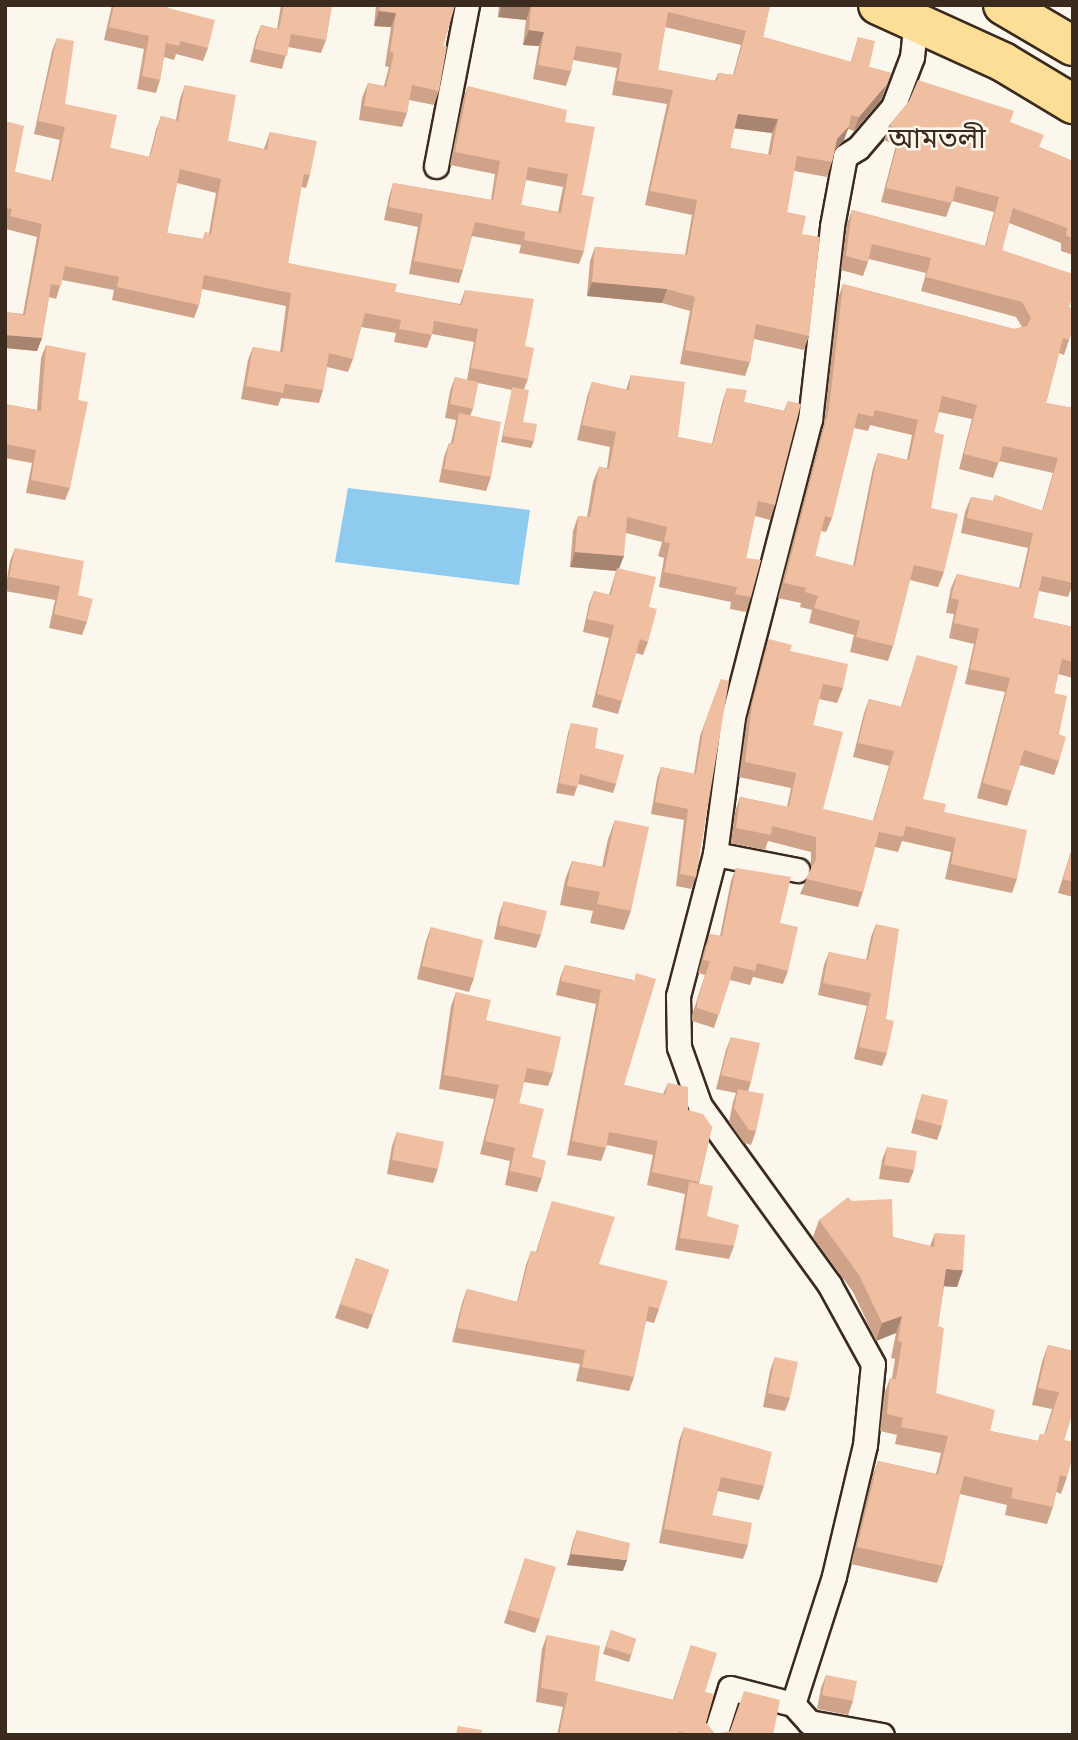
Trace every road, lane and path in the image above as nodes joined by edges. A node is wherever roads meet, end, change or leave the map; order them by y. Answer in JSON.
{"nodes":[{"id":1,"x":467,"y":5,"type":"edge"},
{"id":2,"x":878,"y":5,"type":"edge"},
{"id":3,"x":1003,"y":5,"type":"edge"},
{"id":4,"x":916,"y":19,"type":"junction"},
{"id":5,"x":1073,"y":46,"type":"edge"},
{"id":6,"x":1073,"y":104,"type":"edge"},
{"id":7,"x":436,"y":166,"type":"dead end"},
{"id":8,"x":825,"y":281,"type":"junction"},
{"id":9,"x":852,"y":288,"type":"edge"},
{"id":10,"x":715,"y":854,"type":"junction"},
{"id":11,"x":797,"y":870,"type":"dead end"},
{"id":12,"x":793,"y":1704,"type":"junction"},
{"id":13,"x":715,"y":1735,"type":"edge"},
{"id":14,"x":882,"y":1735,"type":"edge"}],
"edges":[{"from":1,"to":7,"type":"street"},
{"from":2,"to":4,"type":"highway"},
{"from":3,"to":5,"type":"highway"},
{"from":4,"to":6,"type":"highway"},
{"from":4,"to":8,"type":"street"},
{"from":8,"to":9,"type":"street"},
{"from":8,"to":10,"type":"street"},
{"from":10,"to":11,"type":"street"},
{"from":10,"to":12,"type":"street"},
{"from":12,"to":13,"type":"street"},
{"from":12,"to":14,"type":"street"}]}
